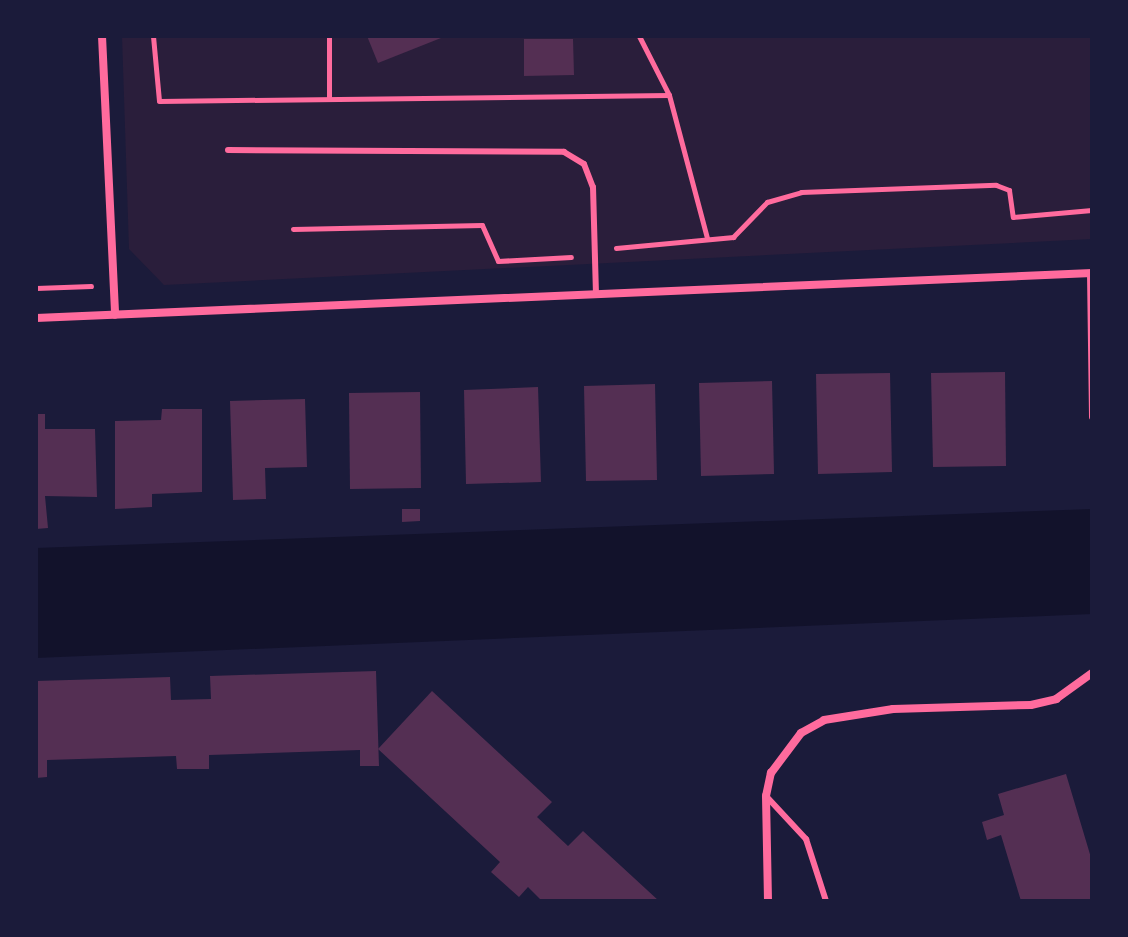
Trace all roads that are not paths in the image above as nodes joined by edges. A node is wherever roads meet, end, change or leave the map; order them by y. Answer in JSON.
{"nodes":[{"id":1,"x":102,"y":36,"type":"edge"},
{"id":2,"x":228,"y":150,"type":"dead end"},
{"id":3,"x":1091,"y":273,"type":"edge"},
{"id":4,"x":596,"y":295,"type":"junction"},
{"id":5,"x":115,"y":315,"type":"junction"},
{"id":6,"x":36,"y":318,"type":"edge"},
{"id":7,"x":1092,"y":417,"type":"edge"},
{"id":8,"x":1092,"y":673,"type":"edge"},
{"id":9,"x":766,"y":796,"type":"junction"},
{"id":10,"x":768,"y":901,"type":"edge"},
{"id":11,"x":826,"y":901,"type":"edge"}],
"edges":[{"from":1,"to":5,"type":"street"},
{"from":2,"to":4,"type":"lane"},
{"from":3,"to":4,"type":"street"},
{"from":3,"to":7,"type":"lane"},
{"from":4,"to":5,"type":"street"},
{"from":5,"to":6,"type":"street"},
{"from":8,"to":9,"type":"street"},
{"from":9,"to":10,"type":"street"},
{"from":9,"to":11,"type":"lane"}]}
